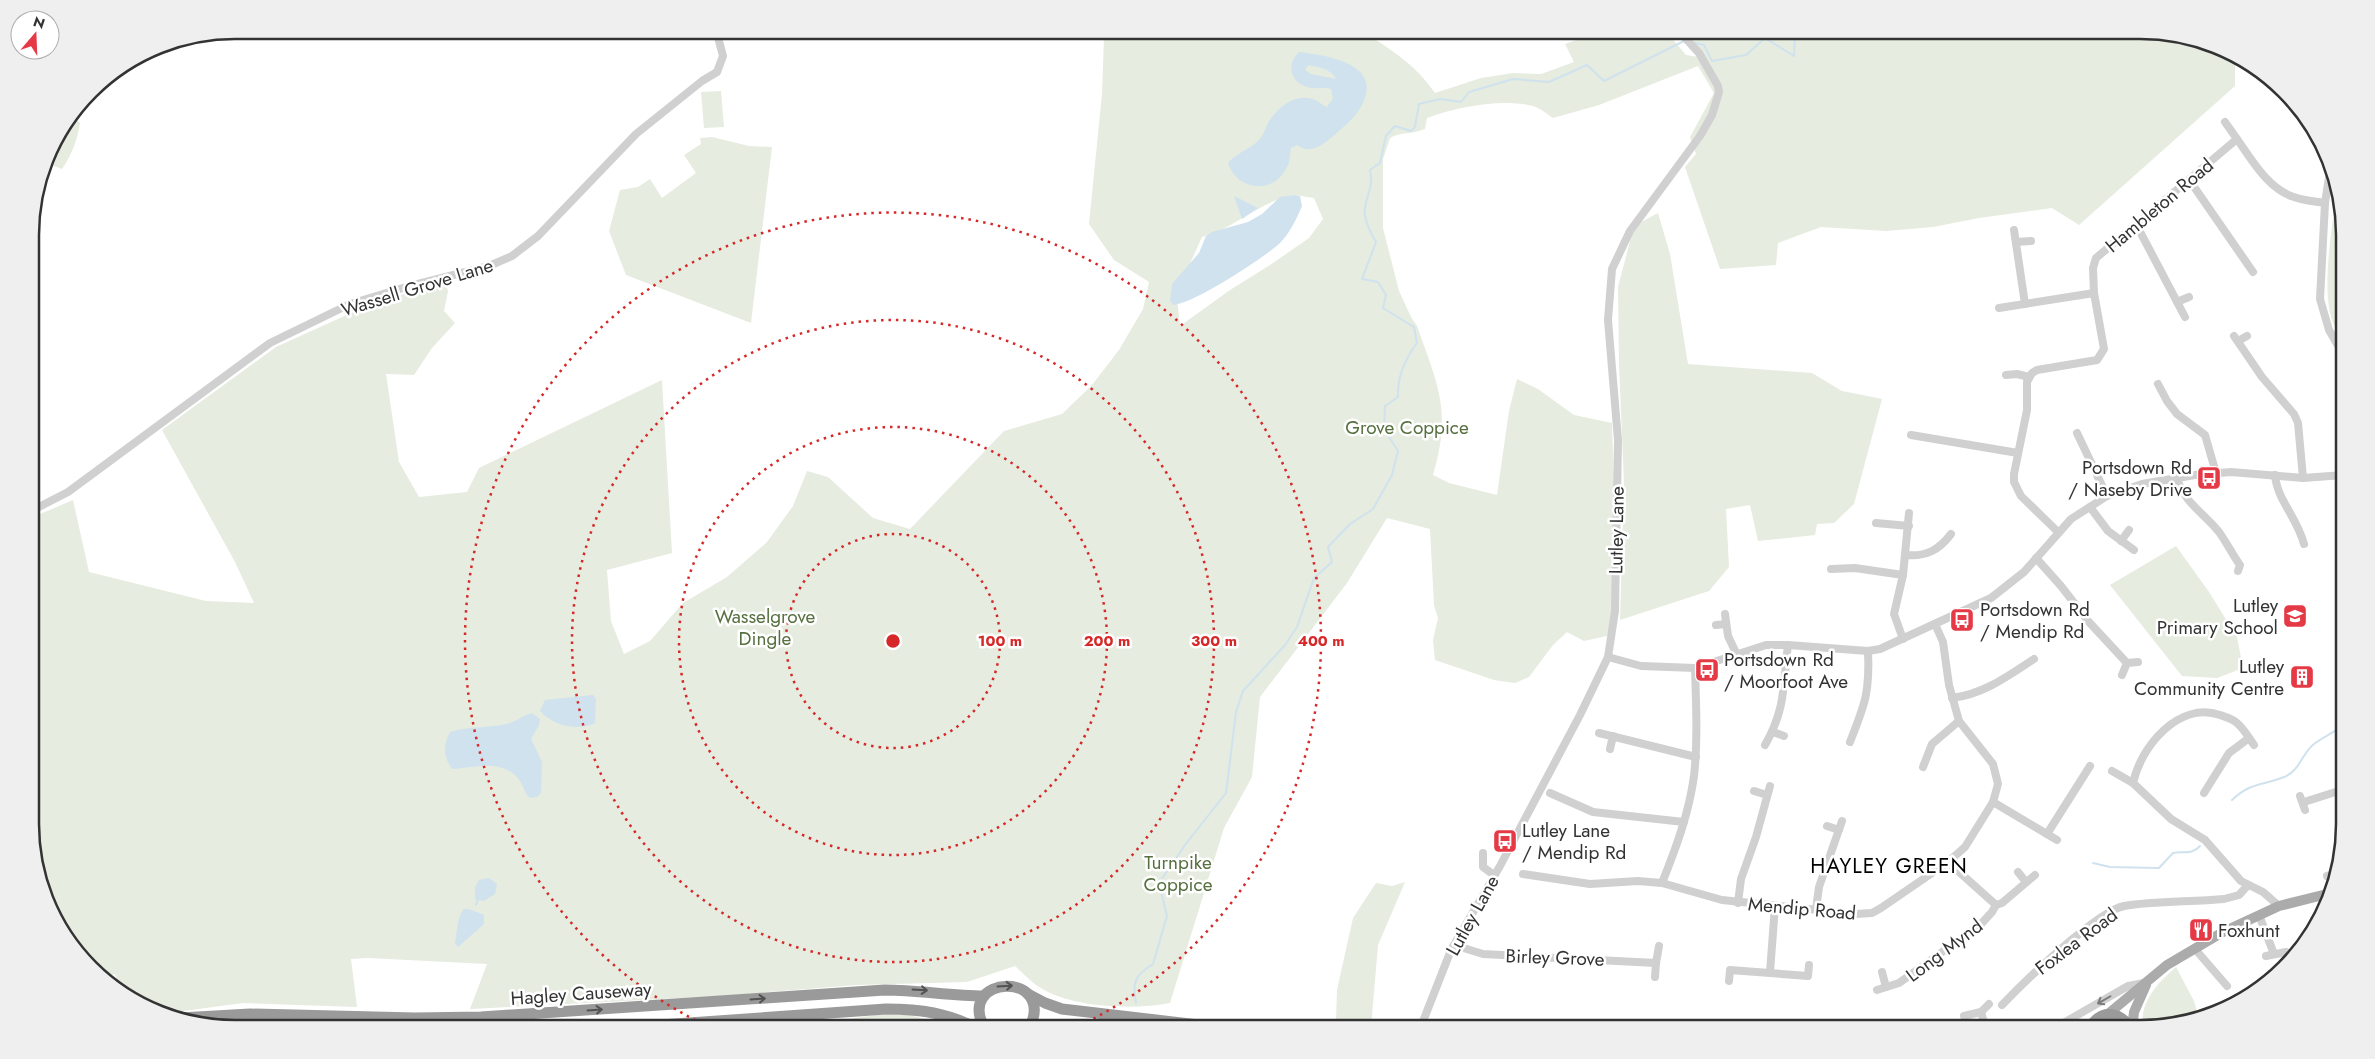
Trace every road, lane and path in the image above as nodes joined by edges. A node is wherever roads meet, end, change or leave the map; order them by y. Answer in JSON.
{"nodes":[{"id":1,"x":718,"y":39,"type":"edge"},
{"id":2,"x":1686,"y":39,"type":"edge"},
{"id":3,"x":2225,"y":122,"type":"dead end"},
{"id":4,"x":2237,"y":139,"type":"junction"},
{"id":5,"x":2190,"y":180,"type":"junction"},
{"id":6,"x":2329,"y":181,"type":"edge"},
{"id":7,"x":2325,"y":203,"type":"junction"},
{"id":8,"x":2136,"y":224,"type":"junction"},
{"id":9,"x":2014,"y":230,"type":"dead end"},
{"id":10,"x":2031,"y":241,"type":"dead end"},
{"id":11,"x":2016,"y":242,"type":"junction"},
{"id":12,"x":2252,"y":253,"type":"dead end"},
{"id":13,"x":2243,"y":258,"type":"junction"},
{"id":14,"x":2253,"y":272,"type":"dead end"},
{"id":15,"x":2094,"y":293,"type":"junction"},
{"id":16,"x":2189,"y":297,"type":"dead end"},
{"id":17,"x":2177,"y":302,"type":"junction"},
{"id":18,"x":2025,"y":304,"type":"junction"},
{"id":19,"x":2000,"y":308,"type":"dead end"},
{"id":20,"x":2185,"y":317,"type":"dead end"},
{"id":21,"x":2247,"y":336,"type":"dead end"},
{"id":22,"x":2336,"y":342,"type":"edge"},
{"id":23,"x":2006,"y":375,"type":"dead end"},
{"id":24,"x":2029,"y":377,"type":"junction"},
{"id":25,"x":2158,"y":384,"type":"dead end"},
{"id":26,"x":2077,"y":433,"type":"dead end"},
{"id":27,"x":1911,"y":435,"type":"dead end"},
{"id":28,"x":2018,"y":453,"type":"junction"},
{"id":29,"x":2216,"y":473,"type":"junction"},
{"id":30,"x":2275,"y":475,"type":"junction"},
{"id":31,"x":2336,"y":476,"type":"edge"},
{"id":32,"x":2177,"y":478,"type":"junction"},
{"id":33,"x":2303,"y":478,"type":"junction"},
{"id":34,"x":2107,"y":496,"type":"junction"},
{"id":35,"x":39,"y":506,"type":"edge"},
{"id":36,"x":2090,"y":507,"type":"junction"},
{"id":37,"x":1909,"y":513,"type":"dead end"},
{"id":38,"x":1876,"y":523,"type":"dead end"},
{"id":39,"x":1909,"y":526,"type":"junction"},
{"id":40,"x":2129,"y":530,"type":"dead end"},
{"id":41,"x":2058,"y":532,"type":"junction"},
{"id":42,"x":1950,"y":534,"type":"dead end"},
{"id":43,"x":2121,"y":541,"type":"junction"},
{"id":44,"x":2304,"y":544,"type":"dead end"},
{"id":45,"x":2134,"y":550,"type":"dead end"},
{"id":46,"x":1906,"y":555,"type":"junction"},
{"id":47,"x":2036,"y":558,"type":"junction"},
{"id":48,"x":2240,"y":566,"type":"dead end"},
{"id":49,"x":1831,"y":569,"type":"dead end"},
{"id":50,"x":1904,"y":575,"type":"junction"},
{"id":51,"x":1725,"y":614,"type":"dead end"},
{"id":52,"x":1726,"y":624,"type":"junction"},
{"id":53,"x":1935,"y":624,"type":"junction"},
{"id":54,"x":1716,"y":626,"type":"dead end"},
{"id":55,"x":1903,"y":640,"type":"junction"},
{"id":56,"x":1788,"y":645,"type":"junction"},
{"id":57,"x":1868,"y":651,"type":"junction"},
{"id":58,"x":1736,"y":655,"type":"junction"},
{"id":59,"x":1608,"y":657,"type":"junction"},
{"id":60,"x":2034,"y":658,"type":"dead end"},
{"id":61,"x":2138,"y":662,"type":"dead end"},
{"id":62,"x":2127,"y":663,"type":"junction"},
{"id":63,"x":2027,"y":664,"type":"junction"},
{"id":64,"x":1695,"y":668,"type":"junction"},
{"id":65,"x":2033,"y":670,"type":"dead end"},
{"id":66,"x":2122,"y":675,"type":"dead end"},
{"id":67,"x":1952,"y":698,"type":"junction"},
{"id":68,"x":1959,"y":721,"type":"junction"},
{"id":69,"x":1773,"y":732,"type":"junction"},
{"id":70,"x":1599,"y":733,"type":"dead end"},
{"id":71,"x":1613,"y":736,"type":"junction"},
{"id":72,"x":1784,"y":736,"type":"dead end"},
{"id":73,"x":1850,"y":742,"type":"dead end"},
{"id":74,"x":1765,"y":745,"type":"dead end"},
{"id":75,"x":1610,"y":749,"type":"dead end"},
{"id":76,"x":1696,"y":757,"type":"junction"},
{"id":77,"x":2090,"y":766,"type":"dead end"},
{"id":78,"x":1923,"y":767,"type":"dead end"},
{"id":79,"x":2112,"y":771,"type":"dead end"},
{"id":80,"x":2133,"y":783,"type":"junction"},
{"id":81,"x":1770,"y":786,"type":"dead end"},
{"id":82,"x":1754,"y":791,"type":"dead end"},
{"id":83,"x":2336,"y":792,"type":"edge"},
{"id":84,"x":1550,"y":793,"type":"dead end"},
{"id":85,"x":2204,"y":793,"type":"dead end"},
{"id":86,"x":1767,"y":795,"type":"junction"},
{"id":87,"x":1992,"y":802,"type":"junction"},
{"id":88,"x":2303,"y":803,"type":"dead end"},
{"id":89,"x":1842,"y":820,"type":"dead end"},
{"id":90,"x":1684,"y":822,"type":"junction"},
{"id":91,"x":1827,"y":826,"type":"dead end"},
{"id":92,"x":1839,"y":830,"type":"junction"},
{"id":93,"x":2047,"y":834,"type":"junction"},
{"id":94,"x":2058,"y":840,"type":"dead end"},
{"id":95,"x":1483,"y":853,"type":"dead end"},
{"id":96,"x":1948,"y":862,"type":"junction"},
{"id":97,"x":2018,"y":872,"type":"dead end"},
{"id":98,"x":1523,"y":874,"type":"dead end"},
{"id":99,"x":1494,"y":875,"type":"junction"},
{"id":100,"x":2035,"y":875,"type":"dead end"},
{"id":101,"x":2026,"y":882,"type":"junction"},
{"id":102,"x":1662,"y":883,"type":"junction"},
{"id":103,"x":2248,"y":885,"type":"junction"},
{"id":104,"x":2323,"y":895,"type":"edge"},
{"id":105,"x":1738,"y":903,"type":"junction"},
{"id":106,"x":1996,"y":905,"type":"junction"},
{"id":107,"x":1775,"y":906,"type":"junction"},
{"id":108,"x":2278,"y":906,"type":"junction"},
{"id":109,"x":1816,"y":909,"type":"junction"},
{"id":110,"x":2259,"y":914,"type":"junction"},
{"id":111,"x":1454,"y":945,"type":"junction"},
{"id":112,"x":1659,"y":946,"type":"dead end"},
{"id":113,"x":2195,"y":949,"type":"junction"},
{"id":114,"x":2286,"y":952,"type":"dead end"},
{"id":115,"x":1656,"y":963,"type":"junction"},
{"id":116,"x":1809,"y":965,"type":"dead end"},
{"id":117,"x":1770,"y":972,"type":"junction"},
{"id":118,"x":1882,"y":972,"type":"dead end"},
{"id":119,"x":1655,"y":977,"type":"dead end"},
{"id":120,"x":1729,"y":981,"type":"dead end"},
{"id":121,"x":2147,"y":983,"type":"junction"},
{"id":122,"x":2227,"y":986,"type":"dead end"},
{"id":123,"x":1886,"y":987,"type":"junction"},
{"id":124,"x":1877,"y":990,"type":"dead end"},
{"id":125,"x":1028,"y":994,"type":"junction"},
{"id":126,"x":984,"y":996,"type":"junction"},
{"id":127,"x":1989,"y":1004,"type":"dead end"},
{"id":128,"x":2002,"y":1005,"type":"dead end"},
{"id":129,"x":1982,"y":1012,"type":"junction"},
{"id":130,"x":2108,"y":1014,"type":"junction"},
{"id":131,"x":1964,"y":1016,"type":"dead end"},
{"id":132,"x":200,"y":1017,"type":"edge"},
{"id":133,"x":725,"y":1020,"type":"edge"},
{"id":134,"x":958,"y":1020,"type":"edge"},
{"id":135,"x":982,"y":1020,"type":"edge"},
{"id":136,"x":1032,"y":1020,"type":"edge"},
{"id":137,"x":1156,"y":1020,"type":"edge"},
{"id":138,"x":1424,"y":1020,"type":"edge"},
{"id":139,"x":1984,"y":1020,"type":"edge"},
{"id":140,"x":2069,"y":1020,"type":"edge"},
{"id":141,"x":2098,"y":1020,"type":"edge"},
{"id":142,"x":2123,"y":1020,"type":"edge"},
{"id":143,"x":2133,"y":1020,"type":"edge"}],
"edges":[{"from":1,"to":35,"type":"street","name":"Wassell Grove Lane"},
{"from":2,"to":59,"type":"street","name":"Lutley Lane"},
{"from":3,"to":4,"type":"street"},
{"from":4,"to":5,"type":"street","name":"Hambleton Road"},
{"from":4,"to":7,"type":"street"},
{"from":5,"to":8,"type":"street","name":"Hambleton Road"},
{"from":5,"to":13,"type":"street"},
{"from":6,"to":7,"type":"street"},
{"from":7,"to":22,"type":"street"},
{"from":8,"to":15,"type":"street","name":"Hambleton Road"},
{"from":8,"to":17,"type":"street"},
{"from":9,"to":11,"type":"street"},
{"from":10,"to":11,"type":"street"},
{"from":11,"to":18,"type":"street"},
{"from":12,"to":13,"type":"street"},
{"from":13,"to":14,"type":"street"},
{"from":15,"to":18,"type":"street"},
{"from":15,"to":24,"type":"street","name":"Hambleton Road"},
{"from":16,"to":17,"type":"street"},
{"from":17,"to":20,"type":"street"},
{"from":18,"to":19,"type":"street"},
{"from":21,"to":33,"type":"street"},
{"from":23,"to":24,"type":"street"},
{"from":24,"to":28,"type":"street"},
{"from":25,"to":29,"type":"street"},
{"from":26,"to":34,"type":"street"},
{"from":27,"to":28,"type":"street"},
{"from":28,"to":41,"type":"street"},
{"from":29,"to":30,"type":"street"},
{"from":29,"to":32,"type":"street"},
{"from":30,"to":33,"type":"street"},
{"from":30,"to":44,"type":"street"},
{"from":31,"to":33,"type":"street"},
{"from":32,"to":34,"type":"street"},
{"from":32,"to":48,"type":"street"},
{"from":34,"to":36,"type":"street"},
{"from":36,"to":41,"type":"street"},
{"from":36,"to":43,"type":"street"},
{"from":37,"to":39,"type":"street"},
{"from":38,"to":39,"type":"street"},
{"from":39,"to":46,"type":"street"},
{"from":40,"to":43,"type":"street"},
{"from":41,"to":47,"type":"street"},
{"from":42,"to":46,"type":"street"},
{"from":43,"to":45,"type":"street"},
{"from":46,"to":50,"type":"street"},
{"from":47,"to":53,"type":"street"},
{"from":47,"to":62,"type":"street"},
{"from":49,"to":50,"type":"street"},
{"from":50,"to":55,"type":"street"},
{"from":51,"to":52,"type":"street"},
{"from":52,"to":54,"type":"street"},
{"from":52,"to":58,"type":"street"},
{"from":53,"to":55,"type":"street"},
{"from":53,"to":67,"type":"street","name":"Mendip Road"},
{"from":55,"to":57,"type":"street"},
{"from":56,"to":57,"type":"street"},
{"from":56,"to":58,"type":"street"},
{"from":56,"to":69,"type":"street"},
{"from":57,"to":73,"type":"street"},
{"from":58,"to":64,"type":"street"},
{"from":59,"to":64,"type":"street"},
{"from":59,"to":99,"type":"street","name":"Lutley Lane"},
{"from":60,"to":63,"type":"street"},
{"from":61,"to":62,"type":"street"},
{"from":62,"to":66,"type":"street"},
{"from":63,"to":65,"type":"street"},
{"from":63,"to":67,"type":"street"},
{"from":64,"to":76,"type":"street"},
{"from":67,"to":68,"type":"street","name":"Mendip Road"},
{"from":68,"to":78,"type":"street"},
{"from":68,"to":87,"type":"street","name":"Mendip Road"},
{"from":69,"to":72,"type":"street"},
{"from":69,"to":74,"type":"street"},
{"from":70,"to":71,"type":"street"},
{"from":71,"to":75,"type":"street"},
{"from":71,"to":76,"type":"street"},
{"from":76,"to":90,"type":"street"},
{"from":77,"to":93,"type":"street"},
{"from":79,"to":80,"type":"street"},
{"from":80,"to":85,"type":"street"},
{"from":80,"to":103,"type":"street"},
{"from":81,"to":86,"type":"street"},
{"from":82,"to":86,"type":"street"},
{"from":83,"to":88,"type":"street"},
{"from":84,"to":90,"type":"street"},
{"from":86,"to":105,"type":"street"},
{"from":87,"to":93,"type":"street"},
{"from":87,"to":96,"type":"street","name":"Mendip Road"},
{"from":89,"to":92,"type":"street"},
{"from":90,"to":102,"type":"street"},
{"from":91,"to":92,"type":"street"},
{"from":92,"to":109,"type":"street"},
{"from":93,"to":94,"type":"street"},
{"from":95,"to":99,"type":"street"},
{"from":96,"to":106,"type":"street","name":"Long Mynd"},
{"from":96,"to":109,"type":"street","name":"Mendip Road"},
{"from":97,"to":101,"type":"street"},
{"from":98,"to":102,"type":"street","name":"Mendip Road"},
{"from":99,"to":111,"type":"street","name":"Lutley Lane"},
{"from":100,"to":101,"type":"street","name":"Long Mynd"},
{"from":101,"to":106,"type":"street","name":"Long Mynd"},
{"from":102,"to":105,"type":"street","name":"Mendip Road"},
{"from":103,"to":108,"type":"street"},
{"from":103,"to":128,"type":"street","name":"Foxlea Road"},
{"from":104,"to":108,"type":"main road"},
{"from":105,"to":107,"type":"street","name":"Mendip Road"},
{"from":106,"to":123,"type":"street","name":"Long Mynd"},
{"from":107,"to":109,"type":"street","name":"Mendip Road"},
{"from":107,"to":117,"type":"street"},
{"from":108,"to":110,"type":"main road"},
{"from":110,"to":113,"type":"main road"},
{"from":110,"to":114,"type":"street"},
{"from":111,"to":115,"type":"street","name":"Birley Grove"},
{"from":111,"to":138,"type":"street","name":"Lutley Lane"},
{"from":112,"to":115,"type":"street"},
{"from":113,"to":121,"type":"main road"},
{"from":113,"to":122,"type":"street"},
{"from":115,"to":119,"type":"street"},
{"from":116,"to":117,"type":"street"},
{"from":117,"to":120,"type":"street"},
{"from":118,"to":123,"type":"street","name":"Long Mynd"},
{"from":121,"to":130,"type":"main road"},
{"from":121,"to":140,"type":"street","one_way":true},
{"from":121,"to":143,"type":"main road"},
{"from":123,"to":124,"type":"street","name":"Long Mynd"},
{"from":126,"to":125,"type":"highway","one_way":true},
{"from":125,"to":136,"type":"highway"},
{"from":125,"to":137,"type":"highway"},
{"from":132,"to":126,"type":"highway","name":"Hagley Causeway","one_way":true},
{"from":126,"to":135,"type":"highway"},
{"from":127,"to":129,"type":"street"},
{"from":129,"to":131,"type":"street"},
{"from":129,"to":139,"type":"street"},
{"from":130,"to":141,"type":"highway"},
{"from":130,"to":142,"type":"highway"},
{"from":133,"to":134,"type":"highway","name":"Hagley Causeway"}]}
